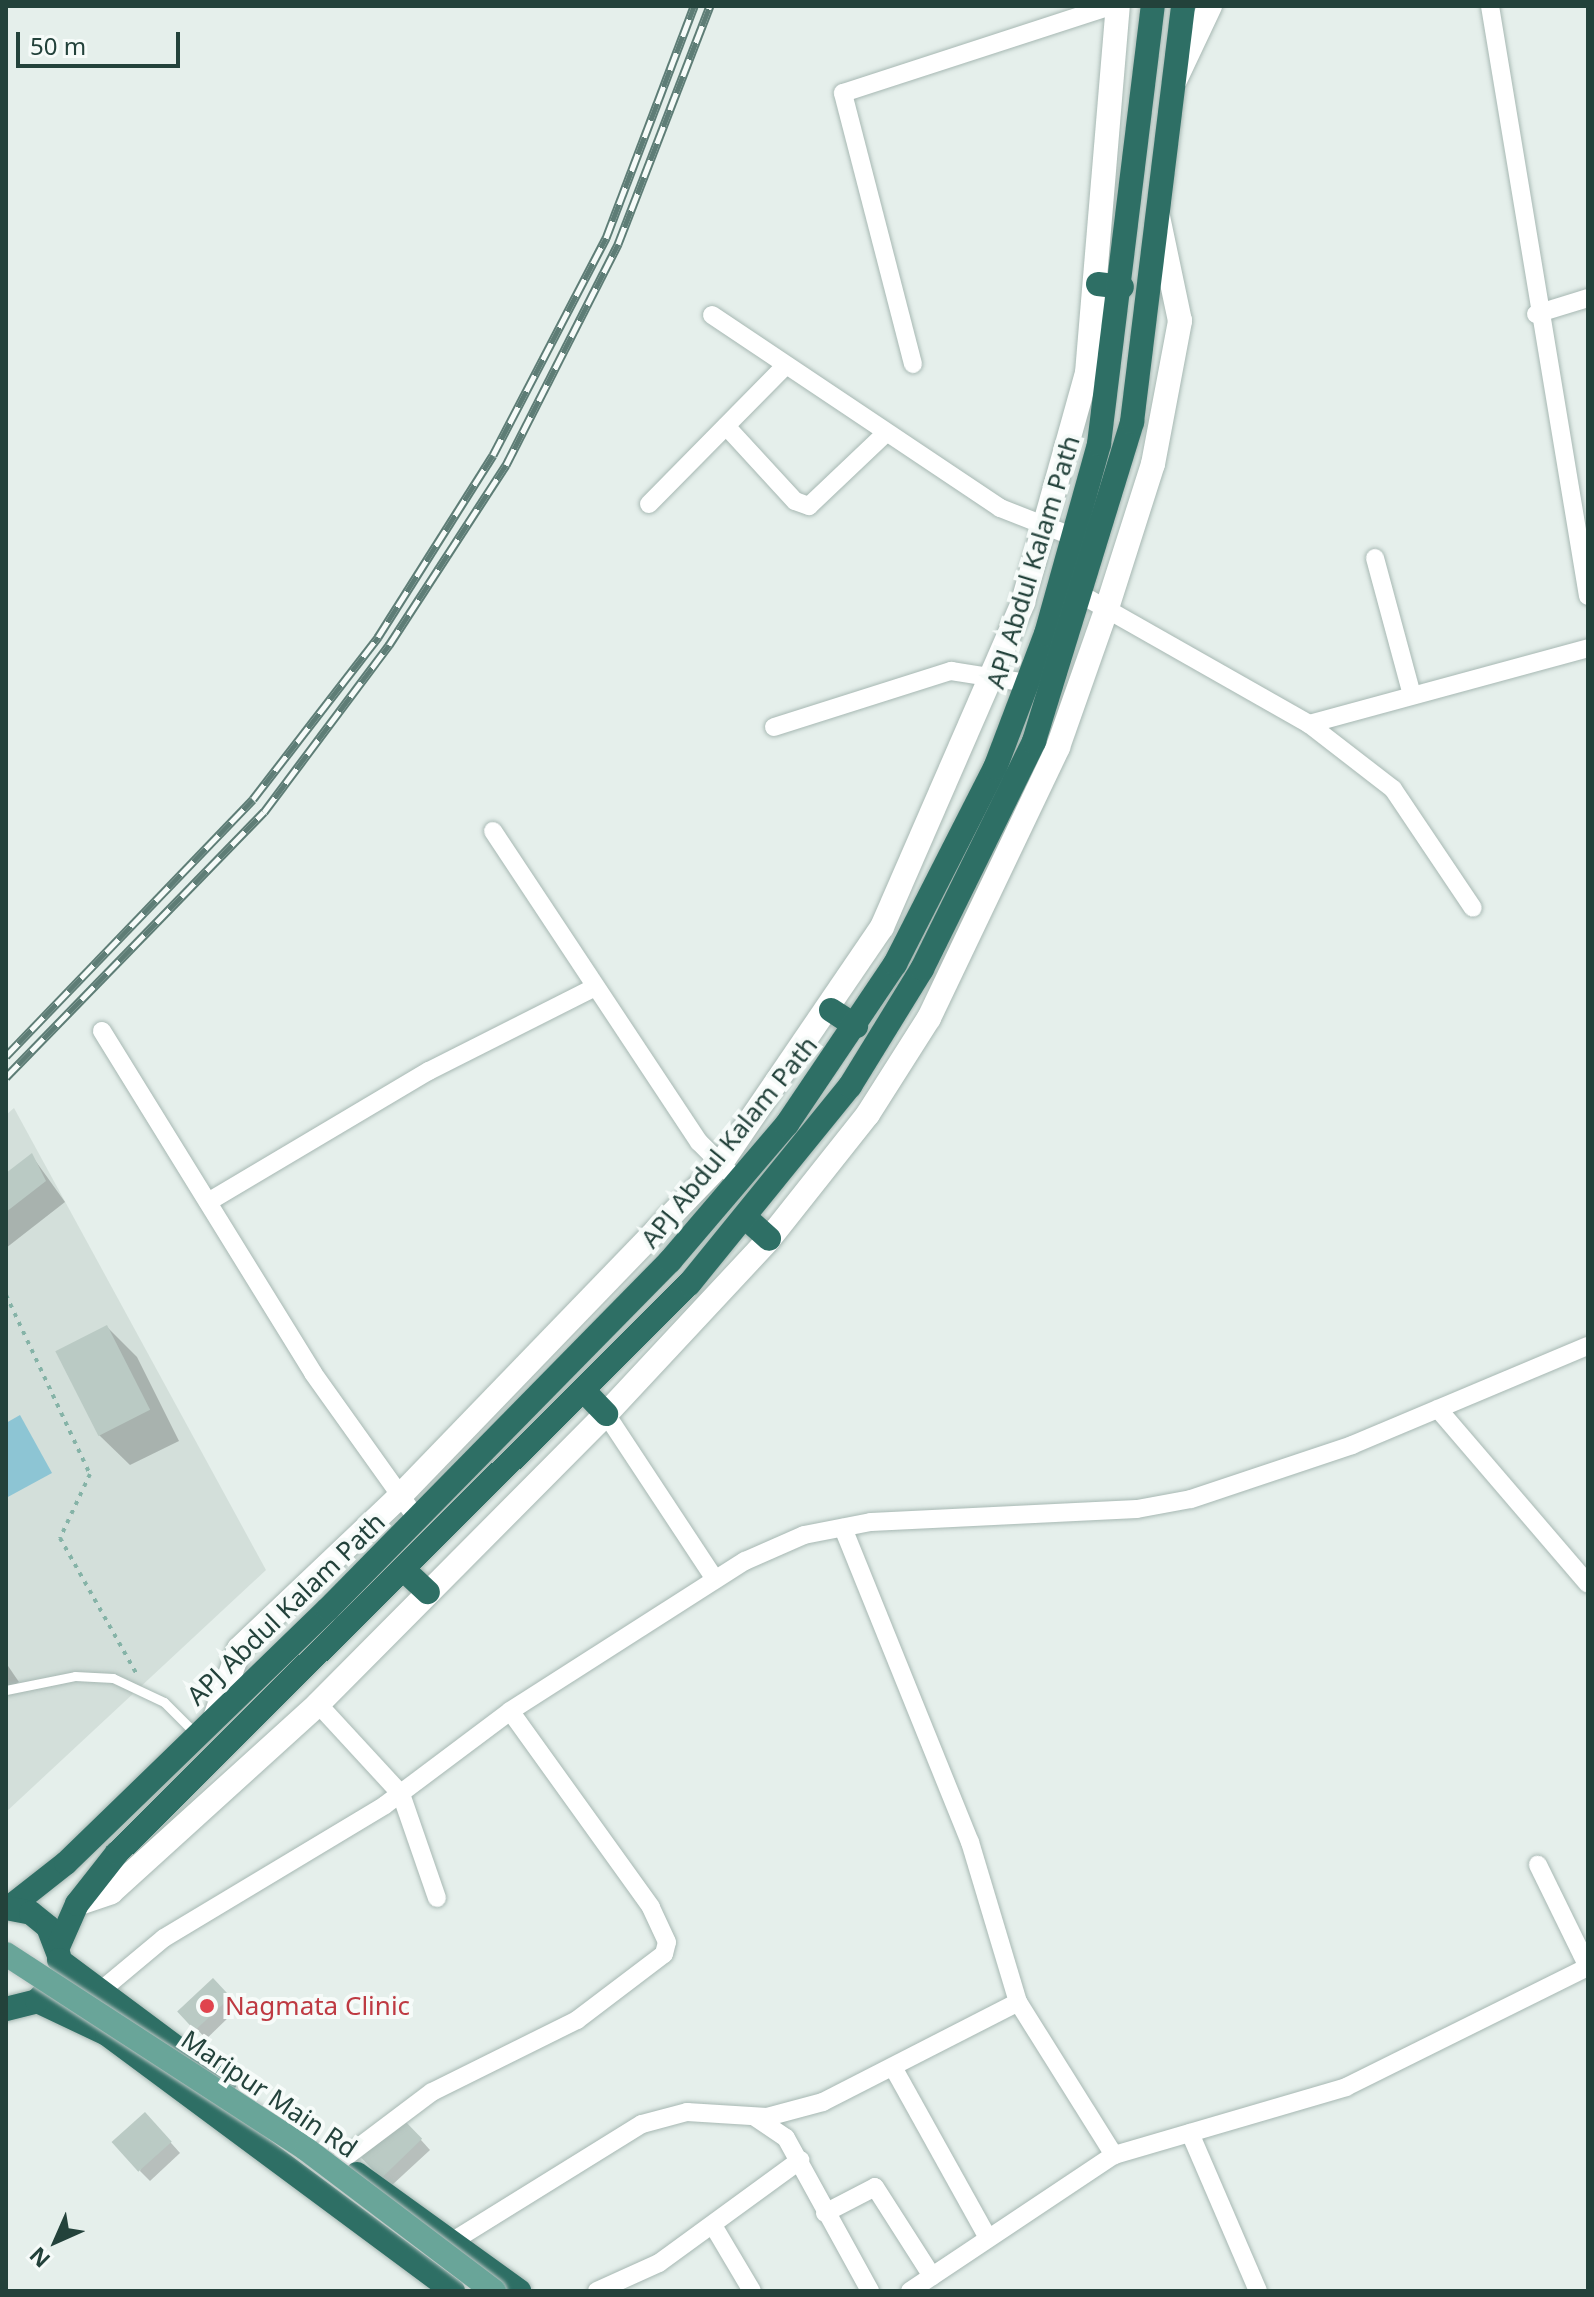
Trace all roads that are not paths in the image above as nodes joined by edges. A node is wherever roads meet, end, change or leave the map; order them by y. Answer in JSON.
{"nodes":[{"id":1,"x":1110,"y":6,"type":"edge"},
{"id":2,"x":1118,"y":6,"type":"edge"},
{"id":3,"x":1153,"y":6,"type":"edge"},
{"id":4,"x":1183,"y":6,"type":"edge"},
{"id":5,"x":1210,"y":6,"type":"edge"},
{"id":6,"x":1490,"y":6,"type":"edge"},
{"id":7,"x":1148,"y":44,"type":"junction"},
{"id":8,"x":1177,"y":49,"type":"junction"},
{"id":9,"x":1173,"y":86,"type":"junction"},
{"id":10,"x":1157,"y":215,"type":"junction"},
{"id":11,"x":1110,"y":285,"type":"junction"},
{"id":12,"x":1588,"y":298,"type":"edge"},
{"id":13,"x":1536,"y":314,"type":"junction"},
{"id":14,"x":712,"y":315,"type":"dead end"},
{"id":15,"x":913,"y":364,"type":"dead end"},
{"id":16,"x":786,"y":365,"type":"junction"},
{"id":17,"x":726,"y":426,"type":"junction"},
{"id":18,"x":886,"y":433,"type":"junction"},
{"id":19,"x":649,"y":504,"type":"dead end"},
{"id":20,"x":1040,"y":527,"type":"junction"},
{"id":21,"x":1073,"y":538,"type":"junction"},
{"id":22,"x":1098,"y":545,"type":"junction"},
{"id":23,"x":1375,"y":558,"type":"dead end"},
{"id":24,"x":1082,"y":595,"type":"junction"},
{"id":25,"x":1588,"y":596,"type":"edge"},
{"id":26,"x":1107,"y":608,"type":"junction"},
{"id":27,"x":1588,"y":648,"type":"edge"},
{"id":28,"x":993,"y":672,"type":"junction"},
{"id":29,"x":1028,"y":683,"type":"junction"},
{"id":30,"x":1411,"y":691,"type":"junction"},
{"id":31,"x":1309,"y":724,"type":"junction"},
{"id":32,"x":774,"y":727,"type":"dead end"},
{"id":33,"x":493,"y":831,"type":"dead end"},
{"id":34,"x":1473,"y":908,"type":"dead end"},
{"id":35,"x":593,"y":988,"type":"junction"},
{"id":36,"x":831,"y":1010,"type":"junction"},
{"id":37,"x":856,"y":1026,"type":"junction"},
{"id":38,"x":102,"y":1031,"type":"dead end"},
{"id":39,"x":719,"y":1166,"type":"junction"},
{"id":40,"x":739,"y":1182,"type":"junction"},
{"id":41,"x":208,"y":1202,"type":"junction"},
{"id":42,"x":746,"y":1218,"type":"junction"},
{"id":43,"x":769,"y":1239,"type":"junction"},
{"id":44,"x":1588,"y":1346,"type":"edge"},
{"id":45,"x":584,"y":1391,"type":"junction"},
{"id":46,"x":1438,"y":1409,"type":"junction"},
{"id":47,"x":606,"y":1414,"type":"junction"},
{"id":48,"x":398,"y":1498,"type":"junction"},
{"id":49,"x":418,"y":1520,"type":"junction"},
{"id":50,"x":843,"y":1528,"type":"junction"},
{"id":51,"x":403,"y":1569,"type":"junction"},
{"id":52,"x":714,"y":1578,"type":"junction"},
{"id":53,"x":1588,"y":1584,"type":"edge"},
{"id":54,"x":428,"y":1592,"type":"junction"},
{"id":55,"x":6,"y":1690,"type":"edge"},
{"id":56,"x":318,"y":1704,"type":"junction"},
{"id":57,"x":510,"y":1711,"type":"junction"},
{"id":58,"x":206,"y":1727,"type":"junction"},
{"id":59,"x":401,"y":1794,"type":"junction"},
{"id":60,"x":1538,"y":1865,"type":"dead end"},
{"id":61,"x":437,"y":1898,"type":"dead end"},
{"id":62,"x":77,"y":1904,"type":"junction"},
{"id":63,"x":8,"y":1908,"type":"edge"},
{"id":64,"x":6,"y":1954,"type":"edge"},
{"id":65,"x":58,"y":1954,"type":"junction"},
{"id":66,"x":98,"y":1993,"type":"junction"},
{"id":67,"x":37,"y":2001,"type":"junction"},
{"id":68,"x":1018,"y":2002,"type":"junction"},
{"id":69,"x":6,"y":2009,"type":"edge"},
{"id":70,"x":894,"y":2069,"type":"junction"},
{"id":71,"x":755,"y":2117,"type":"junction"},
{"id":72,"x":1190,"y":2133,"type":"junction"},
{"id":73,"x":1114,"y":2155,"type":"junction"},
{"id":74,"x":800,"y":2160,"type":"junction"},
{"id":75,"x":339,"y":2162,"type":"junction"},
{"id":76,"x":825,"y":2213,"type":"junction"},
{"id":77,"x":714,"y":2227,"type":"junction"},
{"id":78,"x":988,"y":2238,"type":"junction"},
{"id":79,"x":453,"y":2241,"type":"junction"},
{"id":80,"x":932,"y":2276,"type":"junction"},
{"id":81,"x":453,"y":2291,"type":"edge"},
{"id":82,"x":494,"y":2291,"type":"edge"},
{"id":83,"x":519,"y":2291,"type":"edge"},
{"id":84,"x":597,"y":2291,"type":"edge"},
{"id":85,"x":752,"y":2291,"type":"edge"},
{"id":86,"x":870,"y":2291,"type":"edge"},
{"id":87,"x":910,"y":2291,"type":"edge"},
{"id":88,"x":1258,"y":2291,"type":"edge"}],
"edges":[{"from":1,"to":15,"type":"street"},
{"from":2,"to":11,"type":"street"},
{"from":3,"to":7,"type":"highway","name":"APJ Abdul Kalam Path"},
{"from":4,"to":8,"type":"highway","name":"APJ Abdul Kalam Path"},
{"from":5,"to":9,"type":"street"},
{"from":6,"to":13,"type":"street"},
{"from":7,"to":8,"type":"highway"},
{"from":7,"to":11,"type":"highway","name":"APJ Abdul Kalam Path"},
{"from":8,"to":9,"type":"highway","name":"APJ Abdul Kalam Path"},
{"from":9,"to":10,"type":"highway","name":"APJ Abdul Kalam Path"},
{"from":10,"to":22,"type":"highway","name":"APJ Abdul Kalam Path"},
{"from":10,"to":26,"type":"street"},
{"from":11,"to":20,"type":"street"},
{"from":11,"to":21,"type":"highway","name":"APJ Abdul Kalam Path"},
{"from":12,"to":13,"type":"street"},
{"from":13,"to":25,"type":"street"},
{"from":14,"to":16,"type":"street"},
{"from":16,"to":17,"type":"street"},
{"from":16,"to":18,"type":"street"},
{"from":17,"to":18,"type":"street"},
{"from":17,"to":19,"type":"street"},
{"from":18,"to":20,"type":"street"},
{"from":20,"to":21,"type":"street"},
{"from":20,"to":28,"type":"street"},
{"from":21,"to":22,"type":"street"},
{"from":21,"to":29,"type":"highway","name":"APJ Abdul Kalam Path"},
{"from":22,"to":24,"type":"highway","name":"APJ Abdul Kalam Path"},
{"from":23,"to":30,"type":"street"},
{"from":24,"to":26,"type":"street"},
{"from":24,"to":42,"type":"highway","name":"APJ Abdul Kalam Path"},
{"from":26,"to":31,"type":"street"},
{"from":26,"to":43,"type":"street"},
{"from":27,"to":30,"type":"street"},
{"from":28,"to":29,"type":"street"},
{"from":28,"to":32,"type":"street"},
{"from":28,"to":36,"type":"street"},
{"from":29,"to":37,"type":"highway","name":"APJ Abdul Kalam Path"},
{"from":30,"to":31,"type":"street"},
{"from":31,"to":34,"type":"street"},
{"from":33,"to":35,"type":"street"},
{"from":35,"to":39,"type":"street"},
{"from":35,"to":41,"type":"street"},
{"from":36,"to":37,"type":"highway"},
{"from":36,"to":39,"type":"street"},
{"from":37,"to":40,"type":"highway","name":"APJ Abdul Kalam Path"},
{"from":38,"to":41,"type":"street"},
{"from":39,"to":40,"type":"street"},
{"from":39,"to":48,"type":"street"},
{"from":40,"to":49,"type":"highway","name":"APJ Abdul Kalam Path"},
{"from":41,"to":48,"type":"street"},
{"from":42,"to":43,"type":"highway"},
{"from":42,"to":45,"type":"highway","name":"APJ Abdul Kalam Path"},
{"from":43,"to":47,"type":"street"},
{"from":44,"to":46,"type":"street"},
{"from":45,"to":47,"type":"highway"},
{"from":45,"to":51,"type":"highway","name":"APJ Abdul Kalam Path"},
{"from":46,"to":50,"type":"street"},
{"from":46,"to":53,"type":"street"},
{"from":47,"to":52,"type":"street"},
{"from":47,"to":54,"type":"street"},
{"from":48,"to":49,"type":"street"},
{"from":48,"to":58,"type":"street"},
{"from":49,"to":58,"type":"highway","name":"APJ Abdul Kalam Path"},
{"from":50,"to":52,"type":"street"},
{"from":50,"to":68,"type":"street"},
{"from":51,"to":54,"type":"highway"},
{"from":51,"to":62,"type":"highway","name":"APJ Abdul Kalam Path"},
{"from":52,"to":57,"type":"street"},
{"from":54,"to":56,"type":"street"},
{"from":55,"to":58,"type":"lane"},
{"from":56,"to":59,"type":"street"},
{"from":56,"to":62,"type":"street"},
{"from":57,"to":59,"type":"street"},
{"from":57,"to":75,"type":"street"},
{"from":58,"to":63,"type":"highway","name":"APJ Abdul Kalam Path"},
{"from":59,"to":61,"type":"street"},
{"from":59,"to":66,"type":"street"},
{"from":60,"to":72,"type":"street"},
{"from":62,"to":65,"type":"highway","name":"APJ Abdul Kalam Path"},
{"from":63,"to":65,"type":"highway"},
{"from":64,"to":82,"type":"main road","name":"Maripur Main Rd","bridge":true},
{"from":65,"to":66,"type":"highway"},
{"from":65,"to":67,"type":"highway","name":"APJ Abdul Kalam Path"},
{"from":66,"to":75,"type":"highway"},
{"from":67,"to":69,"type":"highway"},
{"from":67,"to":81,"type":"highway"},
{"from":68,"to":70,"type":"street"},
{"from":68,"to":73,"type":"street"},
{"from":70,"to":71,"type":"street"},
{"from":70,"to":78,"type":"street"},
{"from":71,"to":74,"type":"street"},
{"from":71,"to":79,"type":"street"},
{"from":72,"to":73,"type":"street"},
{"from":72,"to":88,"type":"street"},
{"from":73,"to":78,"type":"street"},
{"from":74,"to":76,"type":"street"},
{"from":74,"to":77,"type":"street"},
{"from":75,"to":79,"type":"highway"},
{"from":76,"to":80,"type":"street"},
{"from":76,"to":86,"type":"street"},
{"from":77,"to":84,"type":"street"},
{"from":77,"to":85,"type":"street"},
{"from":78,"to":80,"type":"street"},
{"from":79,"to":83,"type":"highway"},
{"from":80,"to":87,"type":"street"}]}
